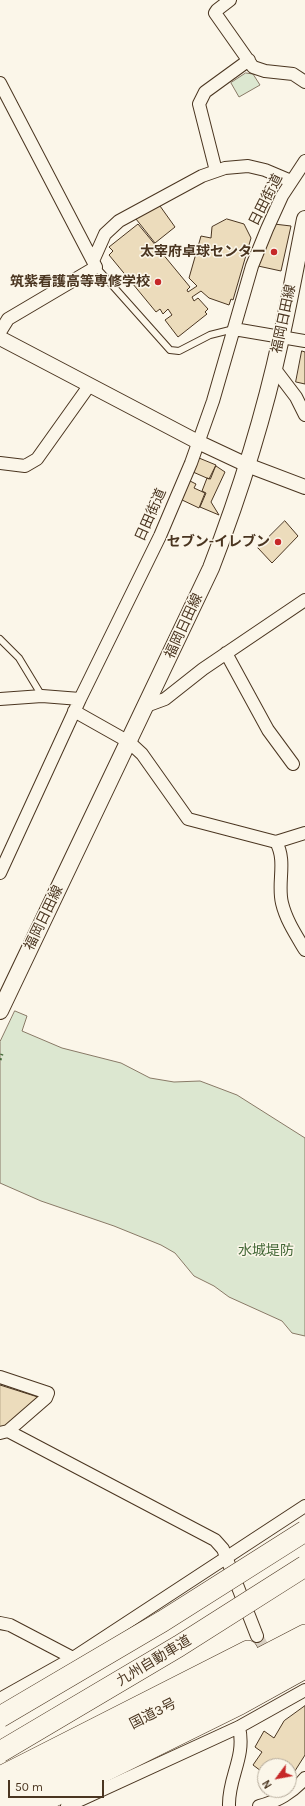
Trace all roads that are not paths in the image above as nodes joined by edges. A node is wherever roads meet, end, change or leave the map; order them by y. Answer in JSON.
{"nodes":[{"id":1,"x":230,"y":0,"type":"edge"},
{"id":2,"x":249,"y":60,"type":"junction"},
{"id":3,"x":305,"y":82,"type":"edge"},
{"id":4,"x":0,"y":83,"type":"edge"},
{"id":5,"x":305,"y":161,"type":"edge"},
{"id":6,"x":216,"y":171,"type":"junction"},
{"id":7,"x":291,"y":181,"type":"junction"},
{"id":8,"x":305,"y":219,"type":"edge"},
{"id":9,"x":95,"y":264,"type":"junction"},
{"id":10,"x":234,"y":329,"type":"junction"},
{"id":11,"x":0,"y":332,"type":"edge"},
{"id":12,"x":0,"y":338,"type":"edge"},
{"id":13,"x":281,"y":338,"type":"junction"},
{"id":14,"x":305,"y":341,"type":"edge"},
{"id":15,"x":274,"y":368,"type":"junction"},
{"id":16,"x":90,"y":386,"type":"junction"},
{"id":17,"x":305,"y":415,"type":"edge"},
{"id":18,"x":198,"y":442,"type":"junction"},
{"id":19,"x":0,"y":463,"type":"edge"},
{"id":20,"x":247,"y":465,"type":"junction"},
{"id":21,"x":305,"y":487,"type":"edge"},
{"id":22,"x":305,"y":600,"type":"edge"},
{"id":23,"x":0,"y":639,"type":"edge"},
{"id":24,"x":226,"y":653,"type":"junction"},
{"id":25,"x":42,"y":696,"type":"junction"},
{"id":26,"x":0,"y":699,"type":"edge"},
{"id":27,"x":80,"y":699,"type":"junction"},
{"id":28,"x":146,"y":706,"type":"junction"},
{"id":29,"x":74,"y":711,"type":"junction"},
{"id":30,"x":129,"y":742,"type":"junction"},
{"id":31,"x":293,"y":764,"type":"dead end"},
{"id":32,"x":305,"y":833,"type":"edge"},
{"id":33,"x":276,"y":842,"type":"junction"},
{"id":34,"x":0,"y":873,"type":"edge"},
{"id":35,"x":305,"y":950,"type":"edge"},
{"id":36,"x":0,"y":1011,"type":"edge"},
{"id":37,"x":0,"y":1377,"type":"edge"},
{"id":38,"x":4,"y":1432,"type":"edge"},
{"id":39,"x":305,"y":1506,"type":"edge"},
{"id":40,"x":305,"y":1531,"type":"edge"},
{"id":41,"x":226,"y":1558,"type":"junction"},
{"id":42,"x":305,"y":1566,"type":"edge"},
{"id":43,"x":305,"y":1621,"type":"edge"},
{"id":44,"x":0,"y":1623,"type":"edge"},
{"id":45,"x":305,"y":1634,"type":"edge"},
{"id":46,"x":257,"y":1636,"type":"tunnel mouth"},
{"id":47,"x":305,"y":1652,"type":"edge"},
{"id":48,"x":73,"y":1658,"type":"junction"},
{"id":49,"x":305,"y":1669,"type":"edge"},
{"id":50,"x":305,"y":1690,"type":"edge"},
{"id":51,"x":0,"y":1699,"type":"edge"},
{"id":52,"x":0,"y":1717,"type":"edge"},
{"id":53,"x":239,"y":1727,"type":"junction"},
{"id":54,"x":0,"y":1752,"type":"edge"},
{"id":55,"x":0,"y":1776,"type":"edge"},
{"id":56,"x":305,"y":1778,"type":"edge"},
{"id":57,"x":0,"y":1792,"type":"edge"},
{"id":58,"x":6,"y":1806,"type":"edge"},
{"id":59,"x":36,"y":1806,"type":"edge"},
{"id":60,"x":67,"y":1806,"type":"edge"},
{"id":61,"x":229,"y":1806,"type":"edge"},
{"id":62,"x":259,"y":1806,"type":"edge"}],
"edges":[{"from":1,"to":2,"type":"street"},
{"from":2,"to":3,"type":"street"},
{"from":2,"to":6,"type":"street"},
{"from":4,"to":9,"type":"street"},
{"from":5,"to":7,"type":"street","name":"日田街道"},
{"from":6,"to":7,"type":"street"},
{"from":6,"to":9,"type":"street"},
{"from":7,"to":10,"type":"street","name":"日田街道"},
{"from":8,"to":13,"type":"main road","name":"福岡日田線"},
{"from":9,"to":10,"type":"lane"},
{"from":9,"to":11,"type":"street"},
{"from":10,"to":13,"type":"street"},
{"from":10,"to":18,"type":"street","name":"日田街道"},
{"from":12,"to":16,"type":"street"},
{"from":13,"to":14,"type":"street"},
{"from":13,"to":15,"type":"main road","name":"福岡日田線"},
{"from":15,"to":17,"type":"street"},
{"from":15,"to":20,"type":"main road","name":"福岡日田線"},
{"from":16,"to":18,"type":"street"},
{"from":16,"to":19,"type":"street"},
{"from":18,"to":20,"type":"street"},
{"from":18,"to":27,"type":"street","name":"日田街道"},
{"from":20,"to":21,"type":"street"},
{"from":20,"to":28,"type":"main road","name":"福岡日田線"},
{"from":22,"to":24,"type":"street"},
{"from":23,"to":25,"type":"lane"},
{"from":24,"to":28,"type":"street"},
{"from":24,"to":31,"type":"street"},
{"from":25,"to":26,"type":"street"},
{"from":25,"to":27,"type":"street"},
{"from":27,"to":29,"type":"street","name":"日田街道"},
{"from":28,"to":30,"type":"main road","name":"福岡日田線"},
{"from":29,"to":30,"type":"street"},
{"from":29,"to":34,"type":"street","name":"日田街道"},
{"from":30,"to":33,"type":"street"},
{"from":30,"to":36,"type":"main road","name":"福岡日田線"},
{"from":32,"to":33,"type":"street"},
{"from":33,"to":35,"type":"street"},
{"from":37,"to":38,"type":"street"},
{"from":38,"to":41,"type":"street"},
{"from":39,"to":41,"type":"street"},
{"from":40,"to":52,"type":"highway","bridge":true},
{"from":41,"to":46,"type":"street"},
{"from":41,"to":48,"type":"street"},
{"from":42,"to":54,"type":"highway","name":"九州自動車道","bridge":true},
{"from":43,"to":55,"type":"highway"},
{"from":44,"to":48,"type":"street"},
{"from":45,"to":57,"type":"highway","name":"国道3号"},
{"from":47,"to":58,"type":"highway","name":"国道3号"},
{"from":48,"to":51,"type":"street"},
{"from":49,"to":59,"type":"highway"},
{"from":50,"to":53,"type":"street"},
{"from":53,"to":60,"type":"street"},
{"from":53,"to":61,"type":"street"},
{"from":56,"to":62,"type":"street"}]}
